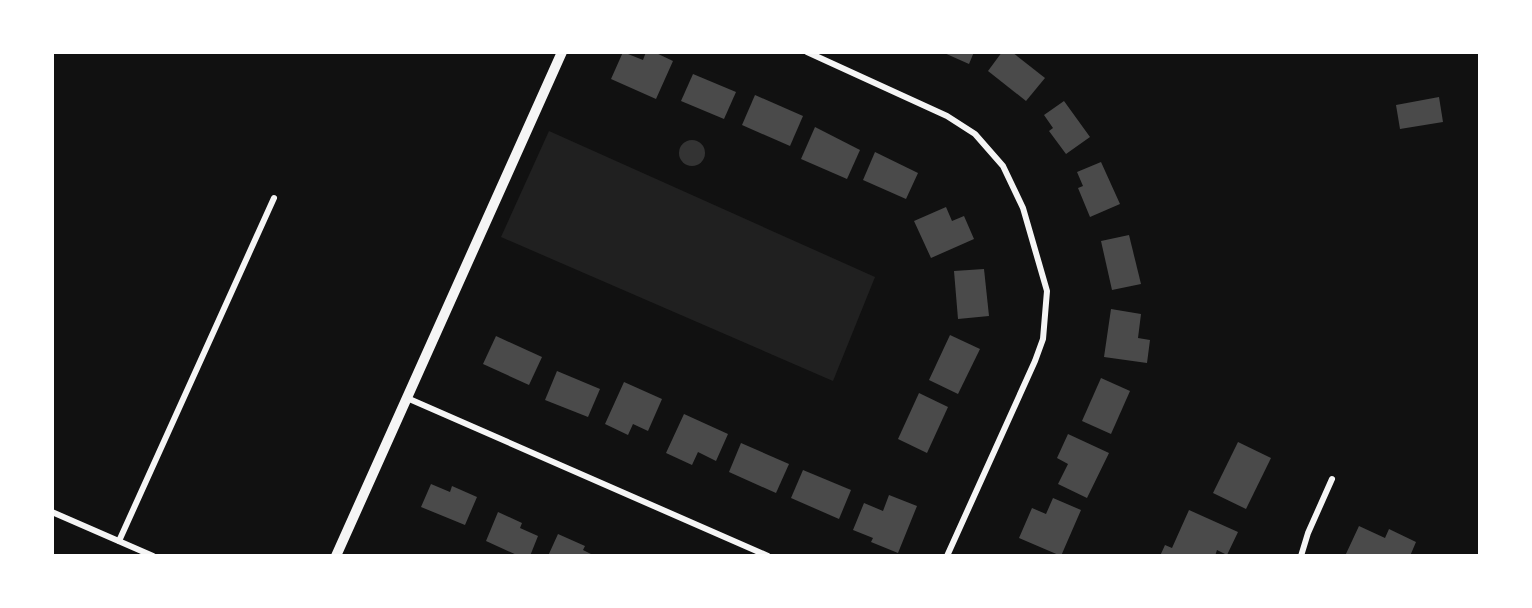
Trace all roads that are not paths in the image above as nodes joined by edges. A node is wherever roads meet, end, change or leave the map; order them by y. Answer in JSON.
{"nodes":[{"id":1,"x":562,"y":52,"type":"edge"},
{"id":2,"x":807,"y":52,"type":"edge"},
{"id":3,"x":274,"y":198,"type":"dead end"},
{"id":4,"x":407,"y":398,"type":"junction"},
{"id":5,"x":1332,"y":479,"type":"dead end"},
{"id":6,"x":52,"y":513,"type":"edge"},
{"id":7,"x":119,"y":541,"type":"junction"},
{"id":8,"x":153,"y":555,"type":"edge"},
{"id":9,"x":336,"y":555,"type":"edge"},
{"id":10,"x":768,"y":555,"type":"edge"},
{"id":11,"x":947,"y":555,"type":"edge"},
{"id":12,"x":1301,"y":555,"type":"edge"}],
"edges":[{"from":1,"to":4,"type":"street"},
{"from":2,"to":11,"type":"street"},
{"from":3,"to":7,"type":"street"},
{"from":4,"to":9,"type":"street"},
{"from":4,"to":10,"type":"street"},
{"from":5,"to":12,"type":"street"},
{"from":6,"to":7,"type":"street"},
{"from":7,"to":8,"type":"street"}]}
